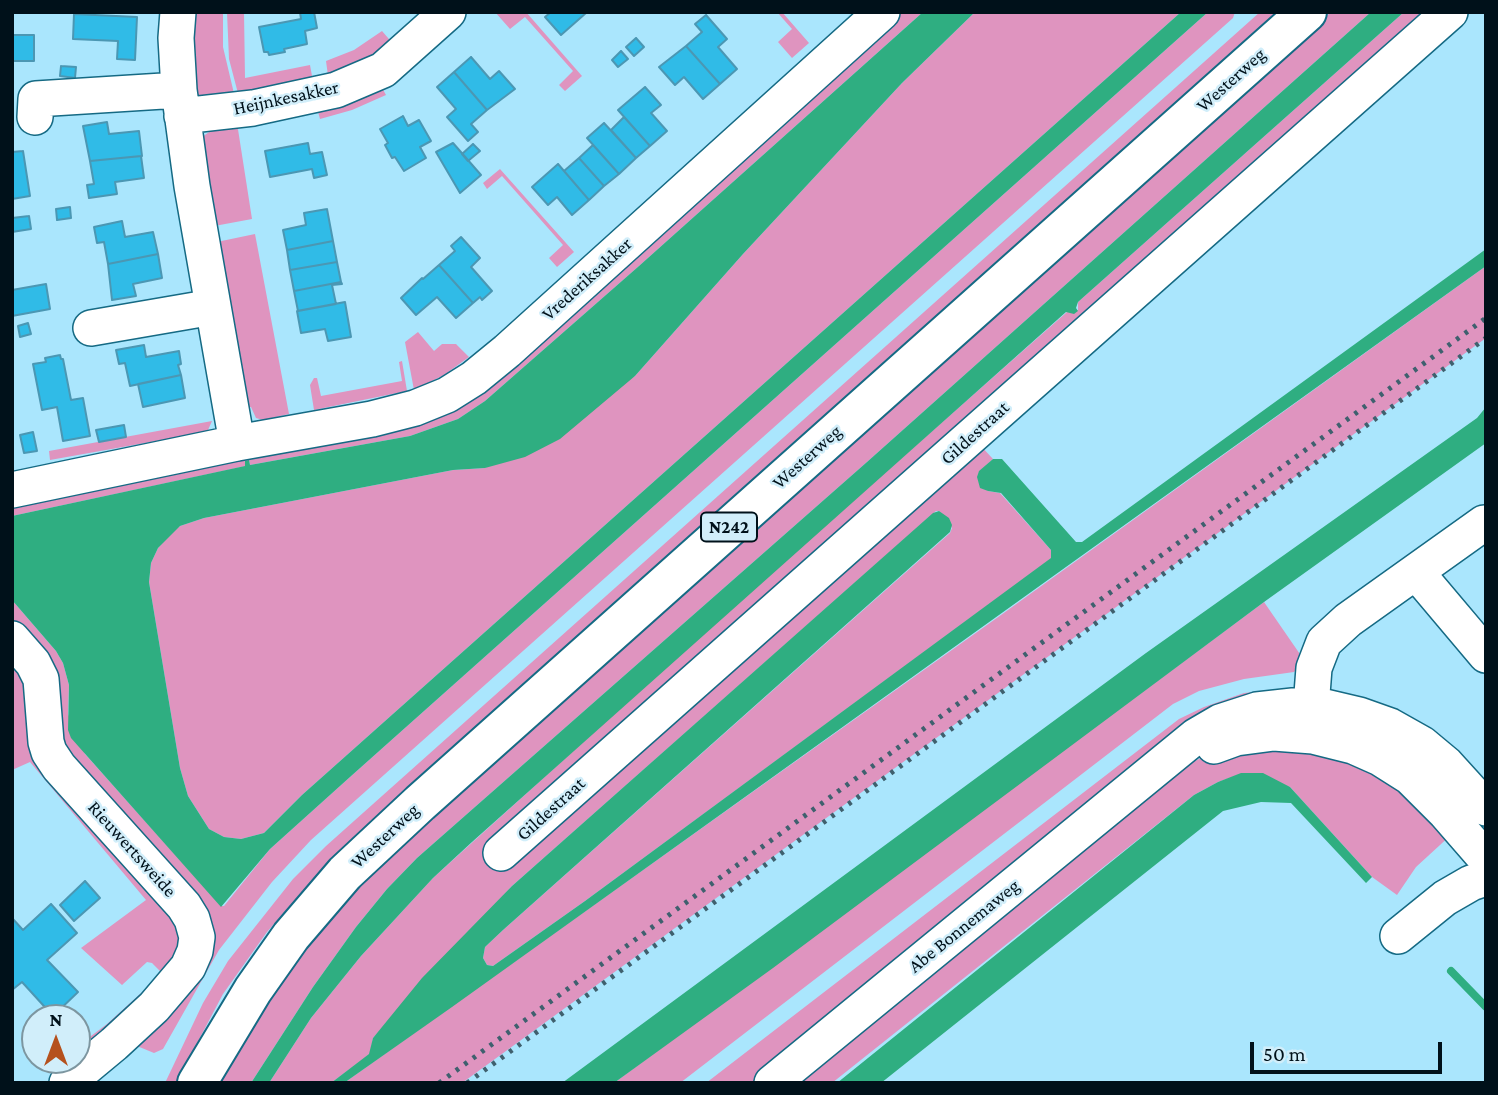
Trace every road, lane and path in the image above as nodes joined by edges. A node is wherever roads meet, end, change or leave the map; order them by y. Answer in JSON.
{"nodes":[{"id":1,"x":178,"y":12,"type":"edge"},
{"id":2,"x":448,"y":12,"type":"edge"},
{"id":3,"x":882,"y":12,"type":"edge"},
{"id":4,"x":1307,"y":12,"type":"edge"},
{"id":5,"x":1450,"y":12,"type":"edge"},
{"id":6,"x":181,"y":103,"type":"junction"},
{"id":7,"x":36,"y":108,"type":"dead end"},
{"id":8,"x":213,"y":307,"type":"junction"},
{"id":9,"x":91,"y":328,"type":"dead end"},
{"id":10,"x":237,"y":443,"type":"junction"},
{"id":11,"x":12,"y":490,"type":"edge"},
{"id":12,"x":1485,"y":523,"type":"edge"},
{"id":13,"x":1416,"y":572,"type":"junction"},
{"id":14,"x":12,"y":639,"type":"edge"},
{"id":15,"x":1486,"y":655,"type":"edge"},
{"id":16,"x":1311,"y":706,"type":"junction"},
{"id":17,"x":1156,"y":769,"type":"junction"},
{"id":18,"x":1486,"y":808,"type":"edge"},
{"id":19,"x":501,"y":853,"type":"dead end"},
{"id":20,"x":1486,"y":859,"type":"edge"},
{"id":21,"x":1486,"y":878,"type":"edge"},
{"id":22,"x":1398,"y":936,"type":"dead end"},
{"id":23,"x":67,"y":1083,"type":"edge"},
{"id":24,"x":197,"y":1083,"type":"edge"},
{"id":25,"x":772,"y":1083,"type":"edge"}],
"edges":[{"from":1,"to":6,"type":"street"},
{"from":2,"to":6,"type":"street","name":"Heijnkesakker"},
{"from":3,"to":10,"type":"street","name":"Vrederiksakker"},
{"from":4,"to":24,"type":"main road","name":"Westerweg","number":"N242"},
{"from":5,"to":19,"type":"street","name":"Gildestraat"},
{"from":6,"to":7,"type":"street"},
{"from":6,"to":8,"type":"street"},
{"from":8,"to":9,"type":"street"},
{"from":8,"to":10,"type":"street"},
{"from":10,"to":11,"type":"street","name":"Vrederiksakker"},
{"from":12,"to":13,"type":"street"},
{"from":13,"to":15,"type":"street"},
{"from":13,"to":16,"type":"street"},
{"from":14,"to":23,"type":"street","name":"Rieuwertsweide"},
{"from":16,"to":17,"type":"street","name":"Abe Bonnemaweg"},
{"from":16,"to":18,"type":"street","name":"Abe Bonnemaweg"},
{"from":17,"to":20,"type":"street","name":"Abe Bonnemaweg"},
{"from":17,"to":25,"type":"street","name":"Abe Bonnemaweg"},
{"from":21,"to":22,"type":"street"}]}
